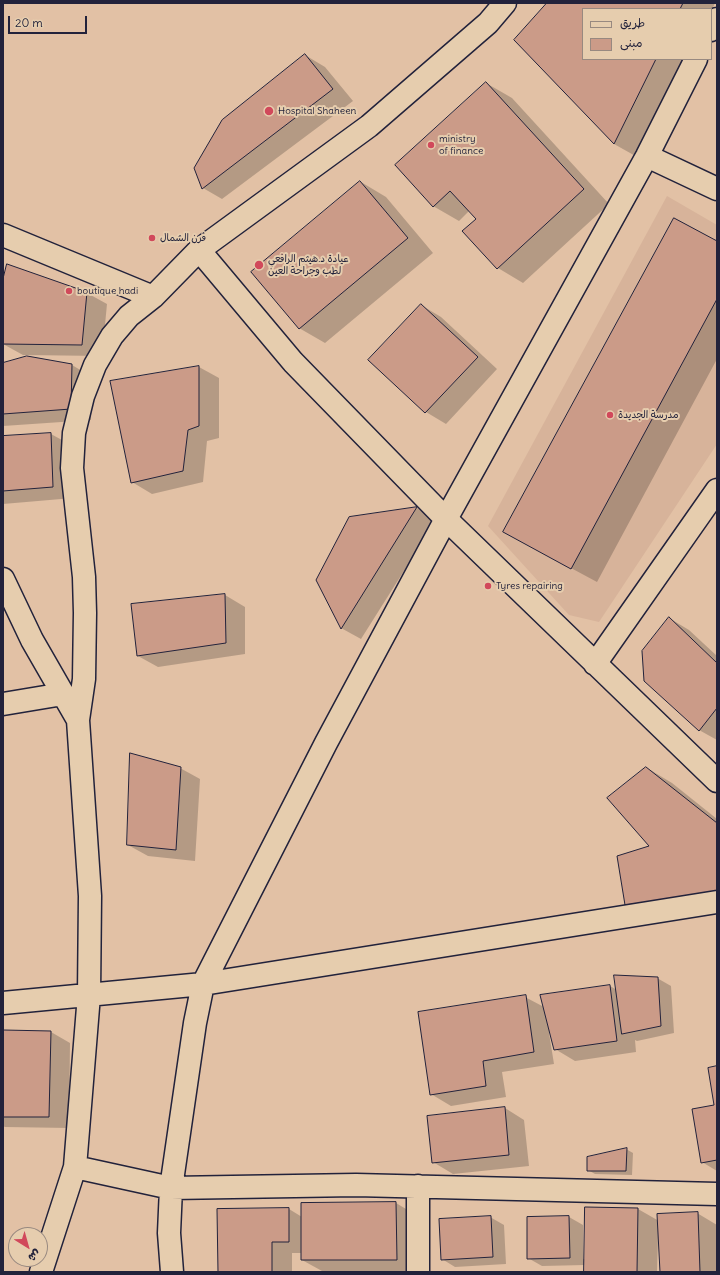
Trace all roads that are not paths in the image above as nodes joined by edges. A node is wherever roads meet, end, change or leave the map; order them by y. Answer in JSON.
{"nodes":[{"id":1,"x":505,"y":3,"type":"edge"},
{"id":2,"x":717,"y":19,"type":"edge"},
{"id":3,"x":712,"y":28,"type":"edge"},
{"id":4,"x":695,"y":60,"type":"edge"},
{"id":5,"x":647,"y":156,"type":"junction"},
{"id":6,"x":717,"y":189,"type":"edge"},
{"id":7,"x":3,"y":235,"type":"edge"},
{"id":8,"x":199,"y":250,"type":"junction"},
{"id":9,"x":153,"y":296,"type":"junction"},
{"id":10,"x":717,"y":490,"type":"edge"},
{"id":11,"x":446,"y":519,"type":"junction"},
{"id":12,"x":3,"y":579,"type":"edge"},
{"id":13,"x":595,"y":664,"type":"junction"},
{"id":14,"x":63,"y":694,"type":"junction"},
{"id":15,"x":3,"y":704,"type":"edge"},
{"id":16,"x":78,"y":720,"type":"junction"},
{"id":17,"x":717,"y":781,"type":"edge"},
{"id":18,"x":717,"y":902,"type":"edge"},
{"id":19,"x":203,"y":984,"type":"junction"},
{"id":20,"x":89,"y":995,"type":"junction"},
{"id":21,"x":3,"y":1003,"type":"edge"},
{"id":22,"x":75,"y":1167,"type":"junction"},
{"id":23,"x":418,"y":1186,"type":"junction"},
{"id":24,"x":171,"y":1188,"type":"junction"},
{"id":25,"x":717,"y":1194,"type":"edge"},
{"id":26,"x":41,"y":1272,"type":"edge"},
{"id":27,"x":172,"y":1272,"type":"edge"},
{"id":28,"x":418,"y":1272,"type":"edge"}],
"edges":[{"from":1,"to":8,"type":"street"},
{"from":2,"to":3,"type":"street"},
{"from":4,"to":5,"type":"street"},
{"from":5,"to":6,"type":"street"},
{"from":5,"to":11,"type":"street"},
{"from":7,"to":9,"type":"street"},
{"from":8,"to":9,"type":"street"},
{"from":8,"to":11,"type":"street"},
{"from":9,"to":16,"type":"street"},
{"from":10,"to":13,"type":"street"},
{"from":11,"to":13,"type":"street"},
{"from":11,"to":19,"type":"street"},
{"from":12,"to":14,"type":"street"},
{"from":13,"to":17,"type":"street"},
{"from":14,"to":15,"type":"street"},
{"from":14,"to":16,"type":"street"},
{"from":16,"to":20,"type":"street"},
{"from":18,"to":19,"type":"street"},
{"from":19,"to":20,"type":"street"},
{"from":19,"to":24,"type":"street"},
{"from":20,"to":21,"type":"street"},
{"from":20,"to":22,"type":"street"},
{"from":22,"to":24,"type":"street"},
{"from":22,"to":26,"type":"street"},
{"from":23,"to":24,"type":"street"},
{"from":23,"to":25,"type":"street"},
{"from":23,"to":28,"type":"street"},
{"from":24,"to":27,"type":"street"}]}
